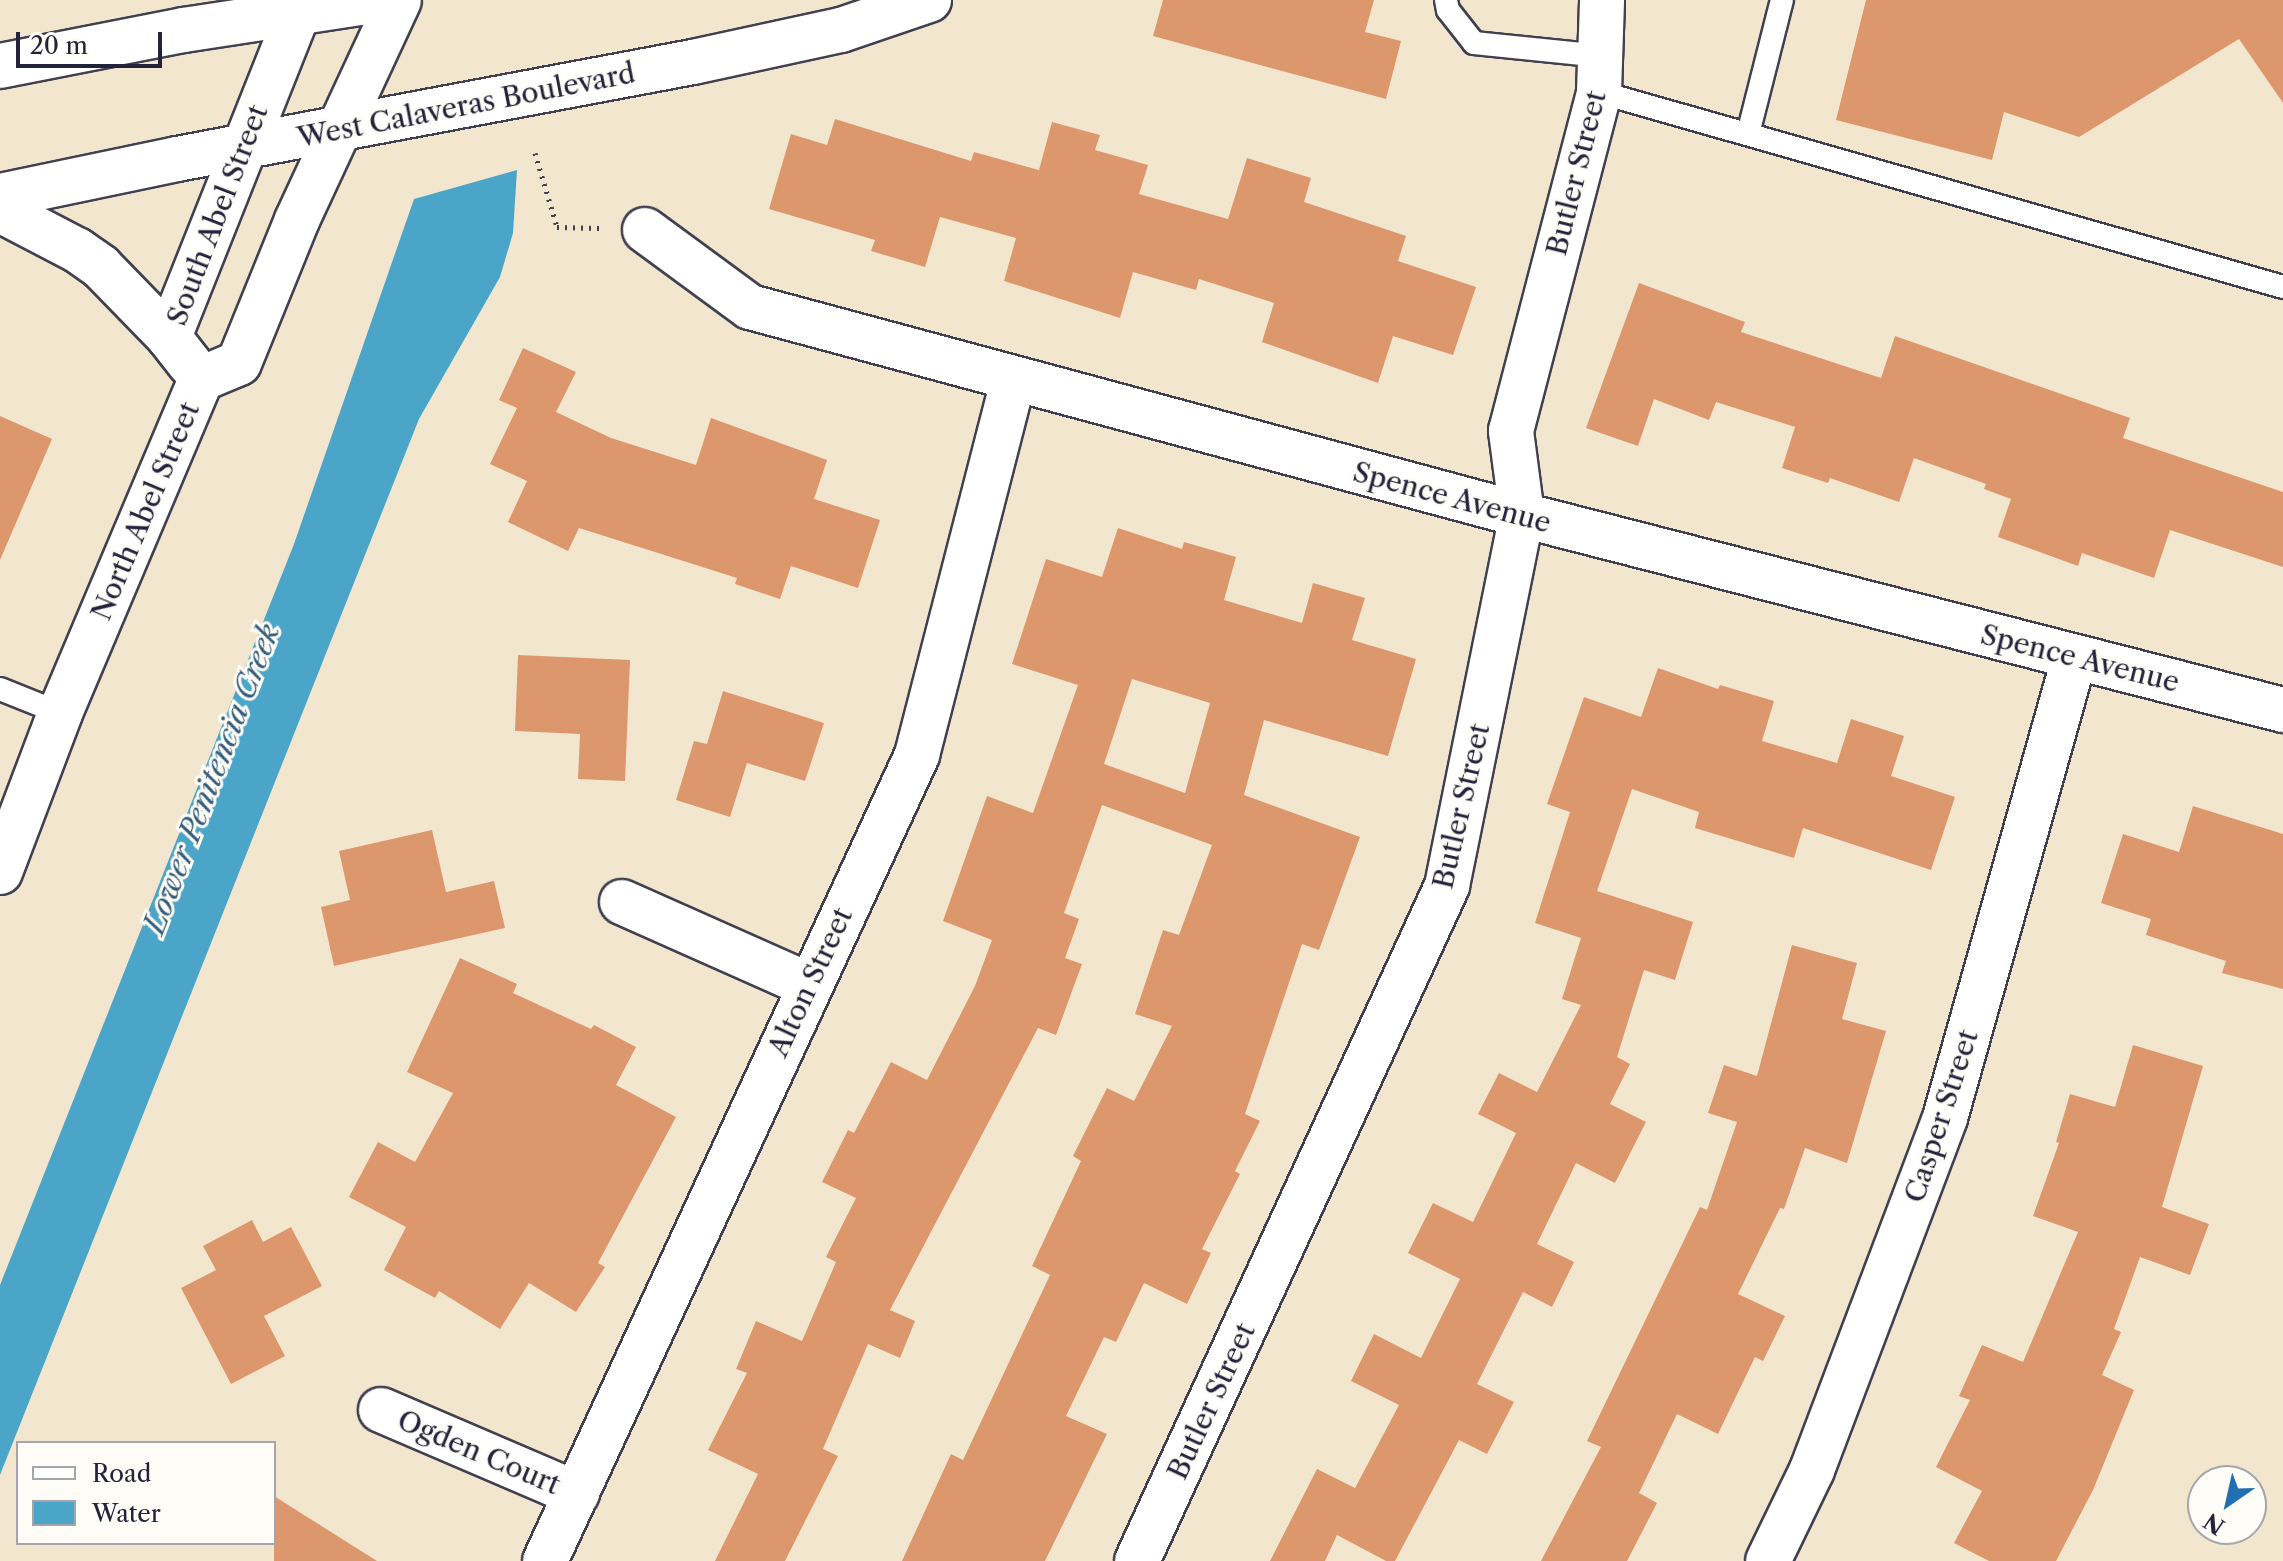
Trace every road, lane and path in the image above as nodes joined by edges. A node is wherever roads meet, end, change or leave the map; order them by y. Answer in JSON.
{"nodes":[{"id":1,"x":381,"y":0,"type":"edge"},
{"id":2,"x":399,"y":0,"type":"edge"},
{"id":3,"x":929,"y":0,"type":"edge"},
{"id":4,"x":1446,"y":0,"type":"edge"},
{"id":5,"x":1602,"y":0,"type":"edge"},
{"id":6,"x":1782,"y":0,"type":"edge"},
{"id":7,"x":300,"y":6,"type":"edge"},
{"id":8,"x":9,"y":60,"type":"edge"},
{"id":9,"x":1600,"y":74,"type":"junction"},
{"id":10,"x":339,"y":129,"type":"junction"},
{"id":11,"x":1748,"y":134,"type":"junction"},
{"id":12,"x":243,"y":146,"type":"junction"},
{"id":13,"x":535,"y":153,"type":"dead end"},
{"id":14,"x":0,"y":196,"type":"edge"},
{"id":15,"x":0,"y":210,"type":"edge"},
{"id":16,"x":645,"y":230,"type":"joint"},
{"id":17,"x":2283,"y":287,"type":"edge"},
{"id":18,"x":169,"y":337,"type":"junction"},
{"id":19,"x":201,"y":379,"type":"junction"},
{"id":20,"x":1013,"y":380,"type":"junction"},
{"id":21,"x":1522,"y":515,"type":"junction"},
{"id":22,"x":2075,"y":657,"type":"junction"},
{"id":23,"x":0,"y":689,"type":"edge"},
{"id":24,"x":2283,"y":710,"type":"edge"},
{"id":25,"x":60,"y":713,"type":"junction"},
{"id":26,"x":0,"y":872,"type":"edge"},
{"id":27,"x":622,"y":902,"type":"dead end"},
{"id":28,"x":808,"y":985,"type":"junction"},
{"id":29,"x":381,"y":1410,"type":"dead end"},
{"id":30,"x":577,"y":1494,"type":"junction"},
{"id":31,"x":545,"y":1561,"type":"edge"},
{"id":32,"x":1137,"y":1561,"type":"edge"},
{"id":33,"x":1768,"y":1561,"type":"edge"}],
"edges":[{"from":1,"to":7,"type":"main road"},
{"from":2,"to":10,"type":"main road","name":"North Abel Street"},
{"from":3,"to":10,"type":"main road","name":"West Calaveras Boulevard"},
{"from":4,"to":9,"type":"lane"},
{"from":5,"to":9,"type":"main road","name":"Butler Street"},
{"from":6,"to":11,"type":"lane"},
{"from":7,"to":8,"type":"main road"},
{"from":7,"to":12,"type":"main road","name":"South Abel Street"},
{"from":9,"to":11,"type":"lane"},
{"from":9,"to":21,"type":"main road","name":"Butler Street"},
{"from":10,"to":12,"type":"main road","name":"West Calaveras Boulevard"},
{"from":10,"to":19,"type":"main road","name":"North Abel Street"},
{"from":11,"to":17,"type":"lane"},
{"from":12,"to":14,"type":"main road","name":"West Calaveras Boulevard"},
{"from":12,"to":18,"type":"main road","name":"South Abel Street"},
{"from":13,"to":16,"type":"path"},
{"from":15,"to":18,"type":"main road"},
{"from":16,"to":20,"type":"main road","name":"Spence Avenue"},
{"from":18,"to":19,"type":"main road","name":"South Abel Street"},
{"from":19,"to":25,"type":"main road","name":"North Abel Street"},
{"from":20,"to":21,"type":"main road","name":"Spence Avenue"},
{"from":20,"to":28,"type":"main road","name":"Alton Street"},
{"from":21,"to":22,"type":"main road","name":"Spence Avenue"},
{"from":21,"to":32,"type":"main road","name":"Butler Street"},
{"from":22,"to":24,"type":"main road","name":"Spence Avenue"},
{"from":22,"to":33,"type":"main road","name":"Casper Street"},
{"from":23,"to":25,"type":"lane"},
{"from":25,"to":26,"type":"main road","name":"North Abel Street"},
{"from":27,"to":28,"type":"main road"},
{"from":28,"to":30,"type":"main road","name":"Alton Street"},
{"from":29,"to":30,"type":"main road","name":"Ogden Court"},
{"from":30,"to":31,"type":"main road","name":"Alton Street"}]}
